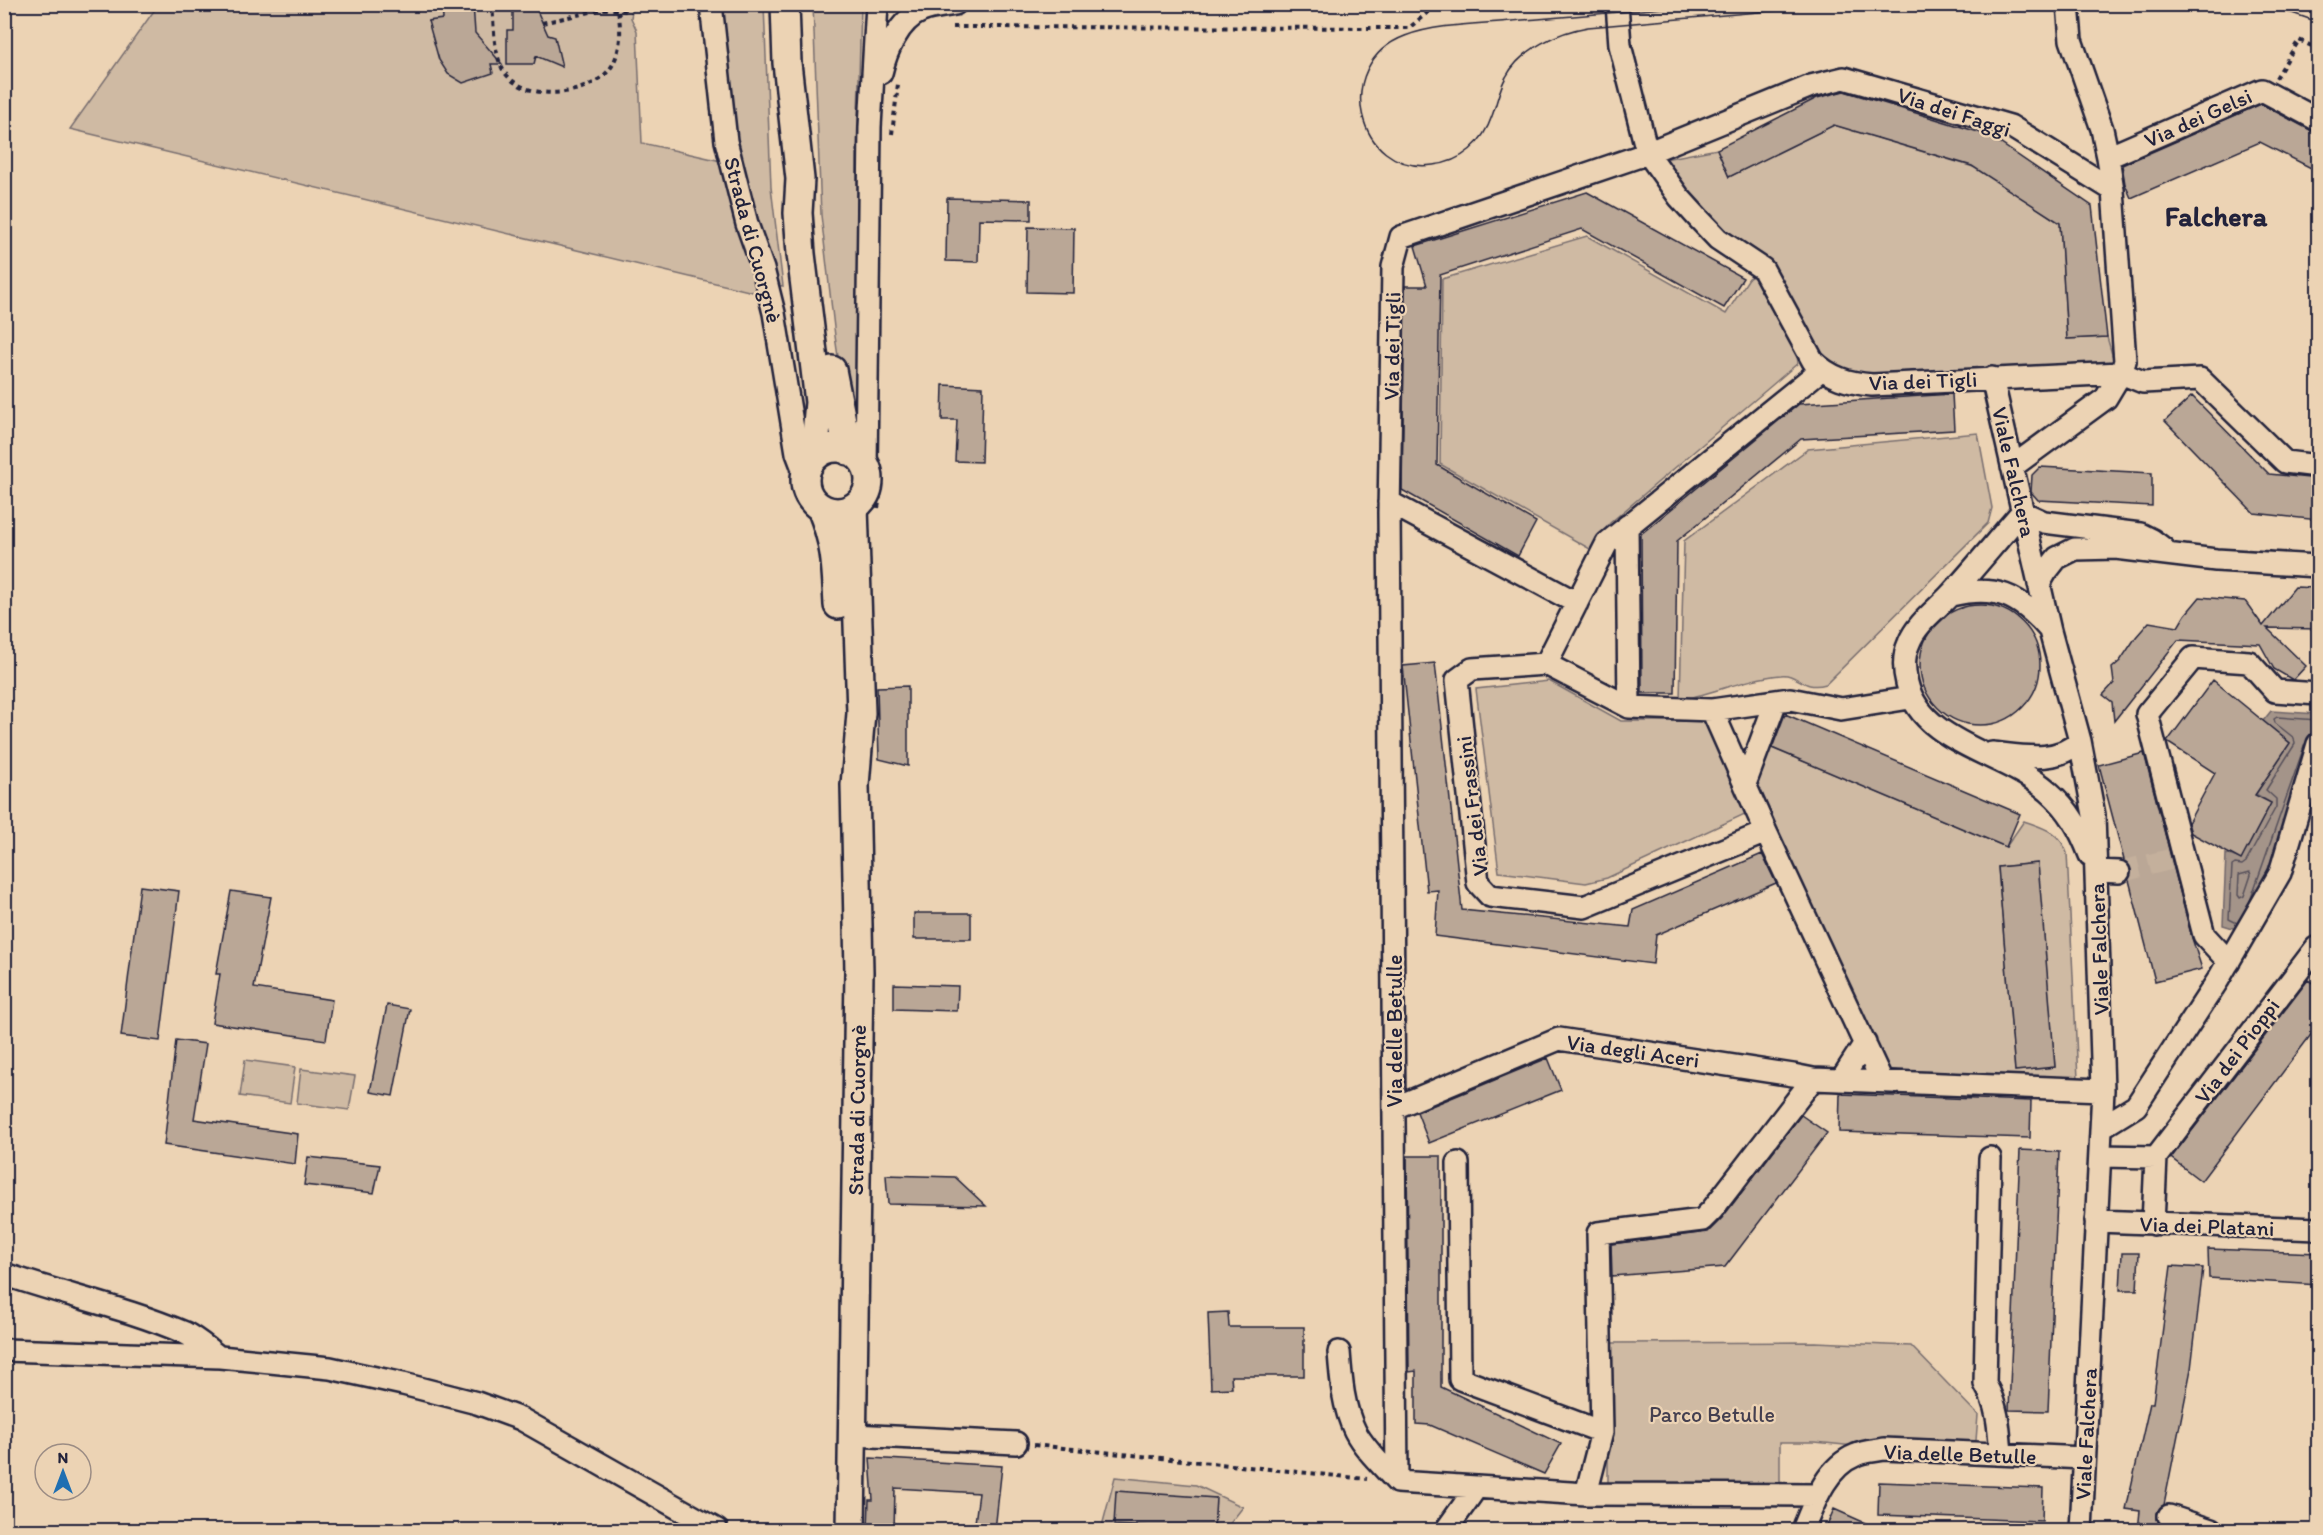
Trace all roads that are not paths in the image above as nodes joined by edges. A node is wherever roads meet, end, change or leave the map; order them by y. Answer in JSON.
{"nodes":[{"id":1,"x":711,"y":4,"type":"edge"},
{"id":2,"x":785,"y":4,"type":"edge"},
{"id":3,"x":877,"y":4,"type":"edge"},
{"id":4,"x":955,"y":4,"type":"edge"},
{"id":5,"x":1617,"y":4,"type":"edge"},
{"id":6,"x":2068,"y":4,"type":"edge"},
{"id":7,"x":2319,"y":120,"type":"edge"},
{"id":8,"x":870,"y":127,"type":"junction"},
{"id":9,"x":1647,"y":152,"type":"junction"},
{"id":10,"x":2108,"y":157,"type":"junction"},
{"id":11,"x":800,"y":179,"type":"junction"},
{"id":12,"x":2113,"y":190,"type":"junction"},
{"id":13,"x":1822,"y":369,"type":"junction"},
{"id":14,"x":2121,"y":373,"type":"junction"},
{"id":15,"x":1992,"y":378,"type":"junction"},
{"id":16,"x":857,"y":459,"type":"junction"},
{"id":17,"x":2319,"y":465,"type":"edge"},
{"id":18,"x":810,"y":466,"type":"junction"},
{"id":19,"x":2012,"y":467,"type":"junction"},
{"id":20,"x":1389,"y":502,"type":"junction"},
{"id":21,"x":854,"y":507,"type":"junction"},
{"id":22,"x":821,"y":508,"type":"junction"},
{"id":23,"x":2022,"y":512,"type":"junction"},
{"id":24,"x":1627,"y":526,"type":"junction"},
{"id":25,"x":2170,"y":553,"type":"junction"},
{"id":26,"x":2319,"y":566,"type":"edge"},
{"id":27,"x":2040,"y":584,"type":"junction"},
{"id":28,"x":1951,"y":595,"type":"junction"},
{"id":29,"x":1577,"y":603,"type":"junction"},
{"id":30,"x":2050,"y":631,"type":"junction"},
{"id":31,"x":1546,"y":664,"type":"junction"},
{"id":32,"x":2319,"y":694,"type":"edge"},
{"id":33,"x":1910,"y":698,"type":"junction"},
{"id":34,"x":1776,"y":701,"type":"junction"},
{"id":35,"x":1629,"y":707,"type":"junction"},
{"id":36,"x":1712,"y":710,"type":"junction"},
{"id":37,"x":2080,"y":741,"type":"junction"},
{"id":38,"x":2319,"y":744,"type":"edge"},
{"id":39,"x":1983,"y":752,"type":"junction"},
{"id":40,"x":1745,"y":784,"type":"junction"},
{"id":41,"x":855,"y":785,"type":"junction"},
{"id":42,"x":1766,"y":832,"type":"junction"},
{"id":43,"x":2096,"y":871,"type":"junction"},
{"id":44,"x":2119,"y":872,"type":"tunnel mouth"},
{"id":45,"x":2319,"y":947,"type":"edge"},
{"id":46,"x":2229,"y":962,"type":"junction"},
{"id":47,"x":1865,"y":1043,"type":"junction"},
{"id":48,"x":1813,"y":1079,"type":"junction"},
{"id":49,"x":1841,"y":1080,"type":"junction"},
{"id":50,"x":1882,"y":1081,"type":"junction"},
{"id":51,"x":2103,"y":1090,"type":"junction"},
{"id":52,"x":1394,"y":1108,"type":"junction"},
{"id":53,"x":2102,"y":1127,"type":"junction"},
{"id":54,"x":2100,"y":1156,"type":"junction"},
{"id":55,"x":2156,"y":1157,"type":"junction"},
{"id":56,"x":1990,"y":1158,"type":"dead end"},
{"id":57,"x":1458,"y":1163,"type":"dead end"},
{"id":58,"x":2096,"y":1221,"type":"junction"},
{"id":59,"x":2153,"y":1224,"type":"junction"},
{"id":60,"x":2319,"y":1230,"type":"edge"},
{"id":61,"x":4,"y":1274,"type":"edge"},
{"id":62,"x":4,"y":1350,"type":"edge"},
{"id":63,"x":1339,"y":1352,"type":"dead end"},
{"id":64,"x":220,"y":1357,"type":"junction"},
{"id":65,"x":1602,"y":1432,"type":"junction"},
{"id":66,"x":853,"y":1435,"type":"junction"},
{"id":67,"x":1016,"y":1443,"type":"road end"},
{"id":68,"x":2001,"y":1454,"type":"junction"},
{"id":69,"x":2084,"y":1458,"type":"junction"},
{"id":70,"x":1397,"y":1482,"type":"junction"},
{"id":71,"x":1476,"y":1488,"type":"junction"},
{"id":72,"x":1586,"y":1494,"type":"junction"},
{"id":73,"x":1818,"y":1495,"type":"junction"},
{"id":74,"x":2169,"y":1516,"type":"dead end"},
{"id":75,"x":717,"y":1530,"type":"edge"},
{"id":76,"x":851,"y":1530,"type":"edge"},
{"id":77,"x":1446,"y":1530,"type":"edge"},
{"id":78,"x":1803,"y":1530,"type":"edge"},
{"id":79,"x":2081,"y":1530,"type":"edge"},
{"id":80,"x":2211,"y":1530,"type":"edge"}],
"edges":[{"from":1,"to":18,"type":"street","name":"Strada di Cuorgnè"},
{"from":2,"to":11,"type":"main road","name":"Strada di Cuorgnè"},
{"from":3,"to":8,"type":"street"},
{"from":4,"to":8,"type":"street"},
{"from":5,"to":9,"type":"street"},
{"from":6,"to":10,"type":"street"},
{"from":7,"to":10,"type":"street","name":"Via dei Gelsi"},
{"from":8,"to":16,"type":"street"},
{"from":9,"to":12,"type":"street","name":"Via dei Faggi"},
{"from":9,"to":13,"type":"street"},
{"from":9,"to":20,"type":"street","name":"Via dei Tigli"},
{"from":10,"to":12,"type":"street"},
{"from":11,"to":16,"type":"main road","name":"Strada di Cuorgnè"},
{"from":11,"to":18,"type":"main road","name":"Strada di Cuorgnè"},
{"from":12,"to":14,"type":"street"},
{"from":13,"to":15,"type":"street","name":"Via dei Tigli"},
{"from":13,"to":24,"type":"street"},
{"from":14,"to":15,"type":"street"},
{"from":14,"to":17,"type":"street"},
{"from":14,"to":19,"type":"street"},
{"from":15,"to":19,"type":"street","name":"Viale Falchera"},
{"from":16,"to":18,"type":"main road"},
{"from":16,"to":21,"type":"main road"},
{"from":18,"to":22,"type":"main road"},
{"from":19,"to":23,"type":"street","name":"Viale Falchera"},
{"from":20,"to":29,"type":"street"},
{"from":20,"to":52,"type":"street","name":"Via delle Betulle"},
{"from":21,"to":22,"type":"main road"},
{"from":21,"to":41,"type":"main road","name":"Strada di Cuorgnè"},
{"from":22,"to":41,"type":"main road","name":"Strada di Cuorgnè"},
{"from":23,"to":25,"type":"street"},
{"from":23,"to":27,"type":"street","name":"Viale Falchera"},
{"from":23,"to":28,"type":"street"},
{"from":24,"to":29,"type":"street"},
{"from":24,"to":35,"type":"street"},
{"from":25,"to":26,"type":"street"},
{"from":25,"to":27,"type":"street"},
{"from":27,"to":30,"type":"street","name":"Viale Falchera"},
{"from":28,"to":30,"type":"street"},
{"from":28,"to":33,"type":"street"},
{"from":29,"to":31,"type":"street"},
{"from":30,"to":37,"type":"street","name":"Viale Falchera"},
{"from":31,"to":35,"type":"street"},
{"from":31,"to":42,"type":"street","name":"Via dei Frassini"},
{"from":32,"to":46,"type":"street"},
{"from":33,"to":34,"type":"street"},
{"from":33,"to":39,"type":"street"},
{"from":34,"to":36,"type":"street"},
{"from":34,"to":40,"type":"street"},
{"from":35,"to":36,"type":"street"},
{"from":36,"to":40,"type":"street"},
{"from":37,"to":39,"type":"street"},
{"from":37,"to":43,"type":"street","name":"Viale Falchera"},
{"from":38,"to":46,"type":"street"},
{"from":39,"to":43,"type":"street"},
{"from":40,"to":42,"type":"street"},
{"from":41,"to":66,"type":"main road","name":"Strada di Cuorgnè"},
{"from":42,"to":47,"type":"street"},
{"from":43,"to":44,"type":"street"},
{"from":43,"to":51,"type":"street","name":"Viale Falchera"},
{"from":45,"to":55,"type":"street","name":"Via dei Pioppi"},
{"from":46,"to":53,"type":"street"},
{"from":47,"to":49,"type":"street"},
{"from":47,"to":50,"type":"street"},
{"from":48,"to":49,"type":"street","name":"Via degli Aceri"},
{"from":48,"to":52,"type":"street","name":"Via degli Aceri"},
{"from":48,"to":65,"type":"street"},
{"from":49,"to":50,"type":"street","name":"Via degli Aceri"},
{"from":50,"to":51,"type":"street","name":"Via degli Aceri"},
{"from":51,"to":53,"type":"street","name":"Viale Falchera"},
{"from":52,"to":70,"type":"street","name":"Via delle Betulle"},
{"from":53,"to":54,"type":"street","name":"Viale Falchera"},
{"from":54,"to":55,"type":"street"},
{"from":54,"to":58,"type":"street","name":"Viale Falchera"},
{"from":55,"to":59,"type":"street"},
{"from":56,"to":68,"type":"street"},
{"from":57,"to":65,"type":"street"},
{"from":58,"to":59,"type":"street","name":"Via dei Platani"},
{"from":58,"to":69,"type":"street","name":"Viale Falchera"},
{"from":59,"to":60,"type":"street","name":"Via dei Platani"},
{"from":61,"to":64,"type":"street"},
{"from":62,"to":64,"type":"street"},
{"from":63,"to":70,"type":"street"},
{"from":64,"to":75,"type":"street"},
{"from":65,"to":72,"type":"street"},
{"from":66,"to":67,"type":"street"},
{"from":66,"to":76,"type":"main road","name":"Strada di Cuorgnè"},
{"from":68,"to":69,"type":"street","name":"Via delle Betulle"},
{"from":68,"to":73,"type":"street","name":"Via delle Betulle"},
{"from":69,"to":79,"type":"street","name":"Viale Falchera"},
{"from":70,"to":71,"type":"street"},
{"from":71,"to":72,"type":"street"},
{"from":71,"to":77,"type":"street"},
{"from":72,"to":73,"type":"street"},
{"from":73,"to":78,"type":"street","name":"Via delle Betulle"},
{"from":74,"to":80,"type":"street"}]}
